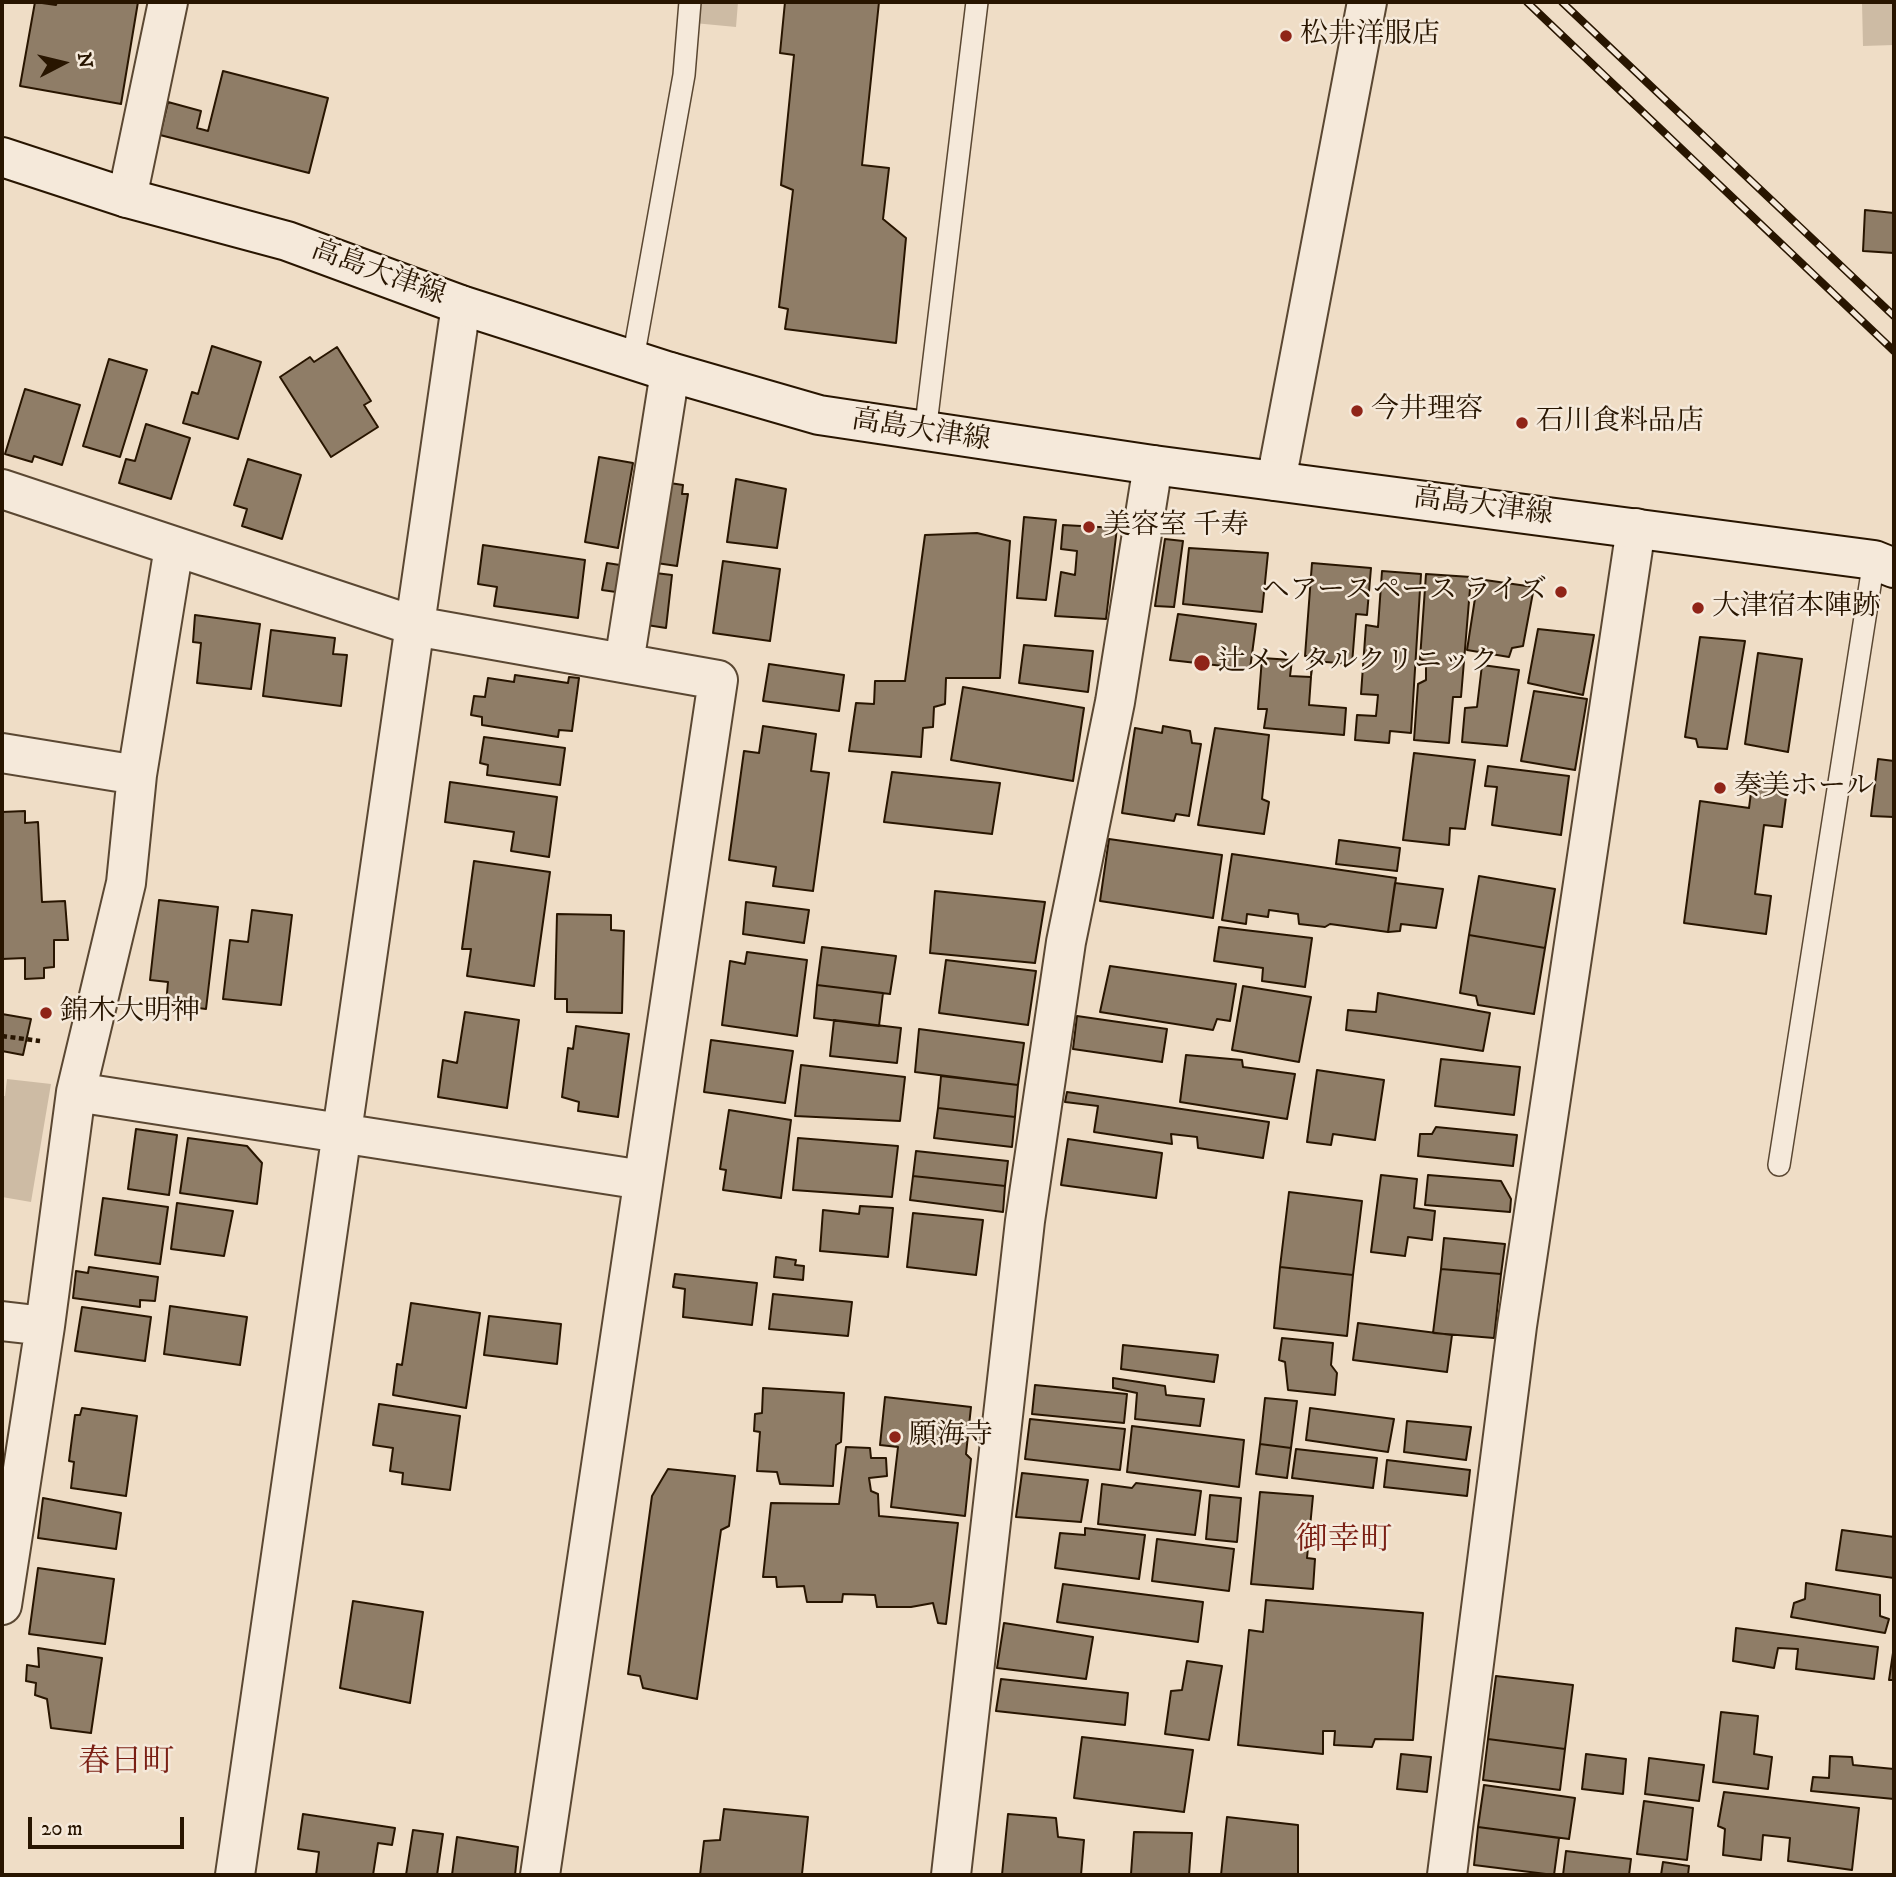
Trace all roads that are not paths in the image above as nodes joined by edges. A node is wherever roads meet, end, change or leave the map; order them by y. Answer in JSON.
{"nodes":[{"id":1,"x":168,"y":2,"type":"edge"},
{"id":2,"x":690,"y":2,"type":"edge"},
{"id":3,"x":977,"y":2,"type":"edge"},
{"id":4,"x":1367,"y":2,"type":"edge"},
{"id":5,"x":2,"y":157,"type":"edge"},
{"id":6,"x":127,"y":198,"type":"junction"},
{"id":7,"x":461,"y":305,"type":"junction"},
{"id":8,"x":633,"y":359,"type":"junction"},
{"id":9,"x":670,"y":372,"type":"junction"},
{"id":10,"x":925,"y":433,"type":"junction"},
{"id":11,"x":1153,"y":465,"type":"junction"},
{"id":12,"x":1276,"y":481,"type":"junction"},
{"id":13,"x":2,"y":489,"type":"edge"},
{"id":14,"x":1636,"y":528,"type":"junction"},
{"id":15,"x":174,"y":547,"type":"junction"},
{"id":16,"x":1887,"y":561,"type":"edge"},
{"id":17,"x":415,"y":626,"type":"junction"},
{"id":18,"x":624,"y":663,"type":"junction"},
{"id":19,"x":2,"y":754,"type":"edge"},
{"id":20,"x":137,"y":775,"type":"junction"},
{"id":21,"x":76,"y":1092,"type":"junction"},
{"id":22,"x":341,"y":1133,"type":"junction"},
{"id":23,"x":1779,"y":1165,"type":"dead end"},
{"id":24,"x":643,"y":1180,"type":"junction"},
{"id":25,"x":2,"y":1321,"type":"edge"},
{"id":26,"x":45,"y":1326,"type":"junction"},
{"id":27,"x":2,"y":1605,"type":"edge"},
{"id":28,"x":235,"y":1875,"type":"edge"},
{"id":29,"x":540,"y":1875,"type":"edge"},
{"id":30,"x":951,"y":1875,"type":"edge"},
{"id":31,"x":1447,"y":1875,"type":"edge"}],
"edges":[{"from":1,"to":6,"type":"street"},
{"from":2,"to":8,"type":"lane"},
{"from":3,"to":10,"type":"lane"},
{"from":4,"to":12,"type":"street"},
{"from":5,"to":6,"type":"street","name":"高島大津線"},
{"from":6,"to":7,"type":"street","name":"高島大津線"},
{"from":7,"to":8,"type":"street","name":"高島大津線"},
{"from":7,"to":17,"type":"street"},
{"from":8,"to":9,"type":"street","name":"高島大津線"},
{"from":9,"to":10,"type":"street","name":"高島大津線"},
{"from":9,"to":18,"type":"street"},
{"from":10,"to":11,"type":"street","name":"高島大津線"},
{"from":11,"to":12,"type":"street","name":"高島大津線"},
{"from":11,"to":30,"type":"street"},
{"from":12,"to":14,"type":"street","name":"高島大津線"},
{"from":13,"to":15,"type":"street"},
{"from":14,"to":16,"type":"street","name":"高島大津線"},
{"from":14,"to":31,"type":"street"},
{"from":15,"to":17,"type":"street"},
{"from":15,"to":20,"type":"street"},
{"from":16,"to":23,"type":"lane"},
{"from":17,"to":18,"type":"street"},
{"from":17,"to":22,"type":"street"},
{"from":18,"to":24,"type":"street"},
{"from":19,"to":20,"type":"street"},
{"from":20,"to":21,"type":"street"},
{"from":21,"to":22,"type":"street"},
{"from":21,"to":26,"type":"street"},
{"from":22,"to":24,"type":"street"},
{"from":22,"to":28,"type":"street"},
{"from":24,"to":29,"type":"street"},
{"from":25,"to":26,"type":"street"},
{"from":26,"to":27,"type":"street"}]}
